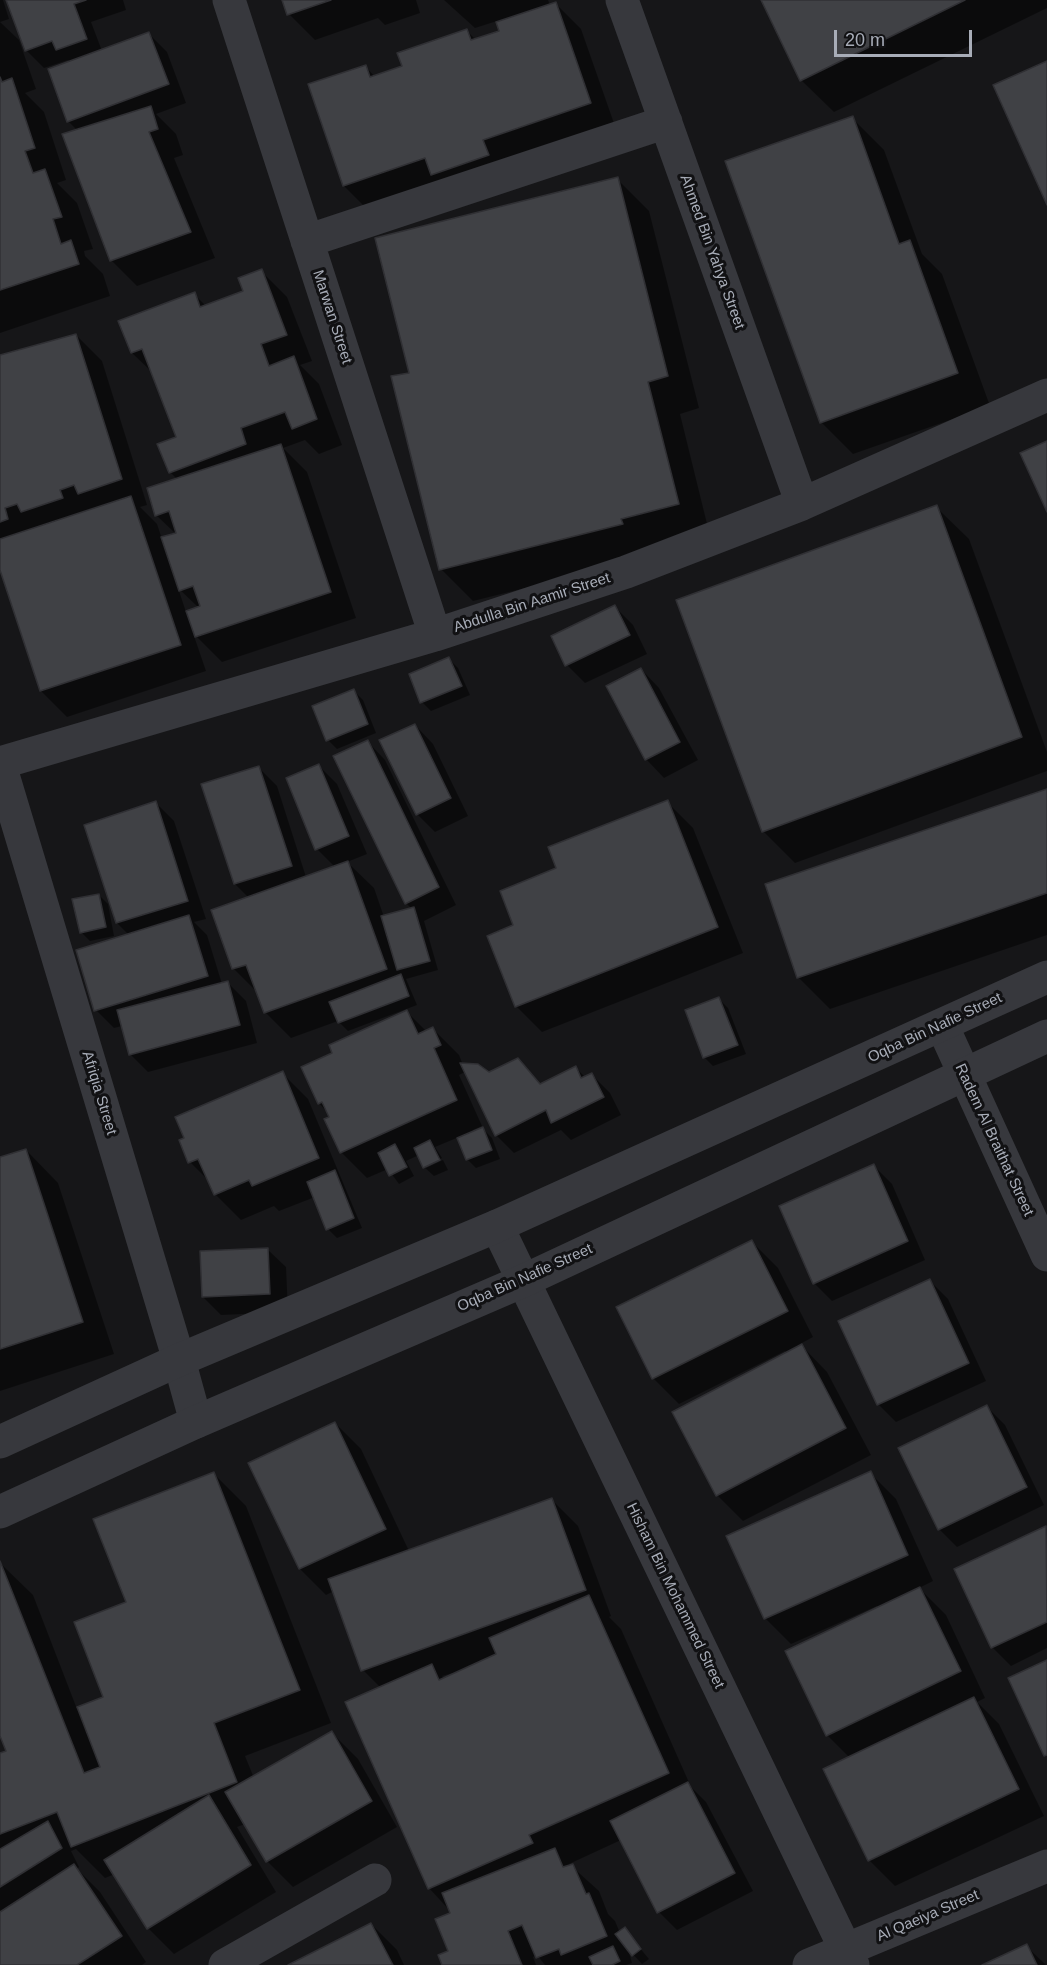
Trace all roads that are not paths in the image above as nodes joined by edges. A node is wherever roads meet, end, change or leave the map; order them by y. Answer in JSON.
{"nodes":[{"id":1,"x":229,"y":0,"type":"edge"},
{"id":2,"x":622,"y":0,"type":"edge"},
{"id":3,"x":666,"y":122,"type":"junction"},
{"id":4,"x":307,"y":241,"type":"junction"},
{"id":5,"x":1047,"y":395,"type":"edge"},
{"id":6,"x":802,"y":504,"type":"junction"},
{"id":7,"x":435,"y":635,"type":"junction"},
{"id":8,"x":0,"y":764,"type":"edge"},
{"id":9,"x":1047,"y":977,"type":"edge"},
{"id":10,"x":942,"y":1025,"type":"junction"},
{"id":11,"x":1047,"y":1036,"type":"edge"},
{"id":12,"x":965,"y":1075,"type":"junction"},
{"id":13,"x":497,"y":1226,"type":"junction"},
{"id":14,"x":1047,"y":1255,"type":"edge"},
{"id":15,"x":523,"y":1281,"type":"junction"},
{"id":16,"x":179,"y":1360,"type":"junction"},
{"id":17,"x":196,"y":1422,"type":"junction"},
{"id":18,"x":0,"y":1442,"type":"edge"},
{"id":19,"x":0,"y":1512,"type":"edge"},
{"id":20,"x":1047,"y":1866,"type":"edge"},
{"id":21,"x":375,"y":1881,"type":"dead end"},
{"id":22,"x":850,"y":1958,"type":"edge"},
{"id":23,"x":225,"y":1965,"type":"edge"},
{"id":24,"x":808,"y":1965,"type":"edge"}],
"edges":[{"from":1,"to":4,"type":"street","name":"Marwan Street"},
{"from":2,"to":3,"type":"street","name":"Ahmed Bin Yahya Street"},
{"from":3,"to":4,"type":"street"},
{"from":3,"to":6,"type":"street","name":"Ahmed Bin Yahya Street"},
{"from":4,"to":7,"type":"street","name":"Marwan Street"},
{"from":5,"to":6,"type":"street","name":"Abdulla Bin Aamir Street"},
{"from":6,"to":7,"type":"street","name":"Abdulla Bin Aamir Street"},
{"from":7,"to":8,"type":"street","name":"Abdulla Bin Aamir Street"},
{"from":8,"to":16,"type":"street","name":"Afriqia Street"},
{"from":9,"to":10,"type":"street","name":"Oqba Bin Nafie Street"},
{"from":10,"to":12,"type":"street","name":"Radem Al Braithat Street"},
{"from":10,"to":13,"type":"street","name":"Oqba Bin Nafie Street"},
{"from":11,"to":12,"type":"street","name":"Oqba Bin Nafie Street"},
{"from":12,"to":14,"type":"street","name":"Radem Al Braithat Street"},
{"from":12,"to":15,"type":"street","name":"Oqba Bin Nafie Street"},
{"from":13,"to":15,"type":"street","name":"Hisham Bin Mohammed Street"},
{"from":13,"to":16,"type":"street","name":"Oqba Bin Nafie Street"},
{"from":15,"to":17,"type":"street","name":"Oqba Bin Nafie Street"},
{"from":15,"to":22,"type":"street","name":"Hisham Bin Mohammed Street"},
{"from":16,"to":17,"type":"street","name":"Afriqia Street"},
{"from":16,"to":18,"type":"street","name":"Oqba Bin Nafie Street"},
{"from":17,"to":19,"type":"street","name":"Oqba Bin Nafie Street"},
{"from":20,"to":22,"type":"street","name":"Al Qaeiya Street"},
{"from":21,"to":23,"type":"street"},
{"from":22,"to":24,"type":"street","name":"Al Qaeiya Street"}]}
